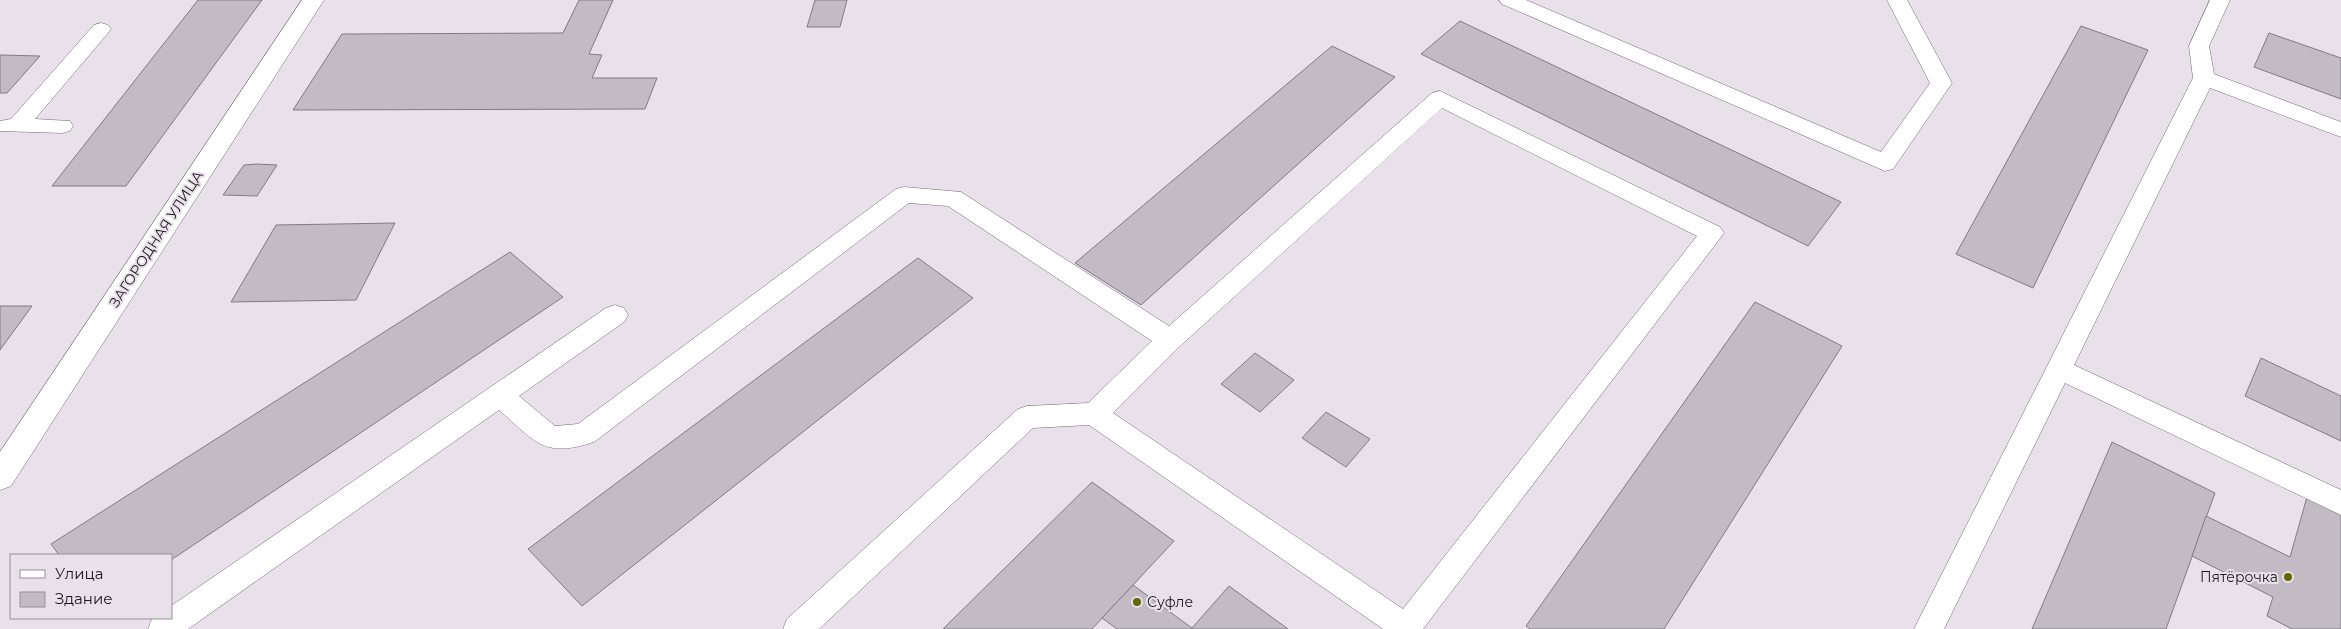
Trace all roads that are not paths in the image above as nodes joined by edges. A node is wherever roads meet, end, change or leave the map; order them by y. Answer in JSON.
{"nodes":[{"id":1,"x":313,"y":0,"type":"edge"},
{"id":2,"x":1509,"y":0,"type":"edge"},
{"id":3,"x":1898,"y":0,"type":"edge"},
{"id":4,"x":2220,"y":0,"type":"edge"},
{"id":5,"x":101,"y":29,"type":"dead end"},
{"id":6,"x":2204,"y":78,"type":"junction"},
{"id":7,"x":9,"y":126,"type":"edge"},
{"id":8,"x":62,"y":126,"type":"dead end"},
{"id":9,"x":2341,"y":130,"type":"edge"},
{"id":10,"x":615,"y":315,"type":"dead end"},
{"id":11,"x":1170,"y":340,"type":"junction"},
{"id":12,"x":2059,"y":369,"type":"junction"},
{"id":13,"x":500,"y":395,"type":"junction"},
{"id":14,"x":1094,"y":414,"type":"junction"},
{"id":15,"x":0,"y":477,"type":"edge"},
{"id":16,"x":2341,"y":503,"type":"edge"},
{"id":17,"x":1407,"y":628,"type":"edge"},
{"id":18,"x":163,"y":629,"type":"edge"},
{"id":19,"x":798,"y":629,"type":"edge"},
{"id":20,"x":1930,"y":629,"type":"edge"}],
"edges":[{"from":1,"to":15,"type":"street","name":"ЗАГОРОДНАЯ УЛИЦА"},
{"from":2,"to":3,"type":"lane"},
{"from":4,"to":6,"type":"lane"},
{"from":5,"to":7,"type":"lane"},
{"from":6,"to":9,"type":"lane"},
{"from":6,"to":12,"type":"lane"},
{"from":7,"to":8,"type":"lane"},
{"from":10,"to":13,"type":"lane"},
{"from":11,"to":13,"type":"lane"},
{"from":11,"to":14,"type":"lane"},
{"from":11,"to":17,"type":"lane"},
{"from":12,"to":16,"type":"lane"},
{"from":12,"to":20,"type":"lane"},
{"from":13,"to":18,"type":"lane"},
{"from":14,"to":17,"type":"lane"},
{"from":14,"to":19,"type":"lane"}]}
